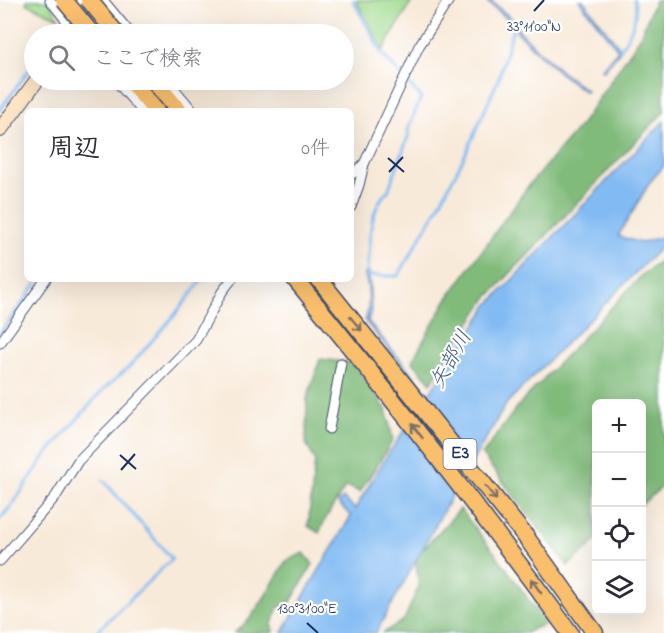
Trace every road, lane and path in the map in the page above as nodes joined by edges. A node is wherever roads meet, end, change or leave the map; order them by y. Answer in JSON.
{"nodes":[{"id":1,"x":50,"y":0,"type":"edge"},
{"id":2,"x":64,"y":0,"type":"edge"},
{"id":3,"x":88,"y":0,"type":"edge"},
{"id":4,"x":94,"y":0,"type":"edge"},
{"id":5,"x":103,"y":0,"type":"edge"},
{"id":6,"x":449,"y":0,"type":"edge"},
{"id":7,"x":67,"y":24,"type":"edge"},
{"id":8,"x":79,"y":24,"type":"edge"},
{"id":9,"x":84,"y":24,"type":"edge"},
{"id":10,"x":108,"y":24,"type":"edge"},
{"id":11,"x":123,"y":24,"type":"edge"},
{"id":12,"x":30,"y":90,"type":"edge"},
{"id":13,"x":124,"y":90,"type":"edge"},
{"id":14,"x":138,"y":90,"type":"edge"},
{"id":15,"x":161,"y":90,"type":"edge"},
{"id":16,"x":175,"y":90,"type":"edge"},
{"id":17,"x":139,"y":108,"type":"edge"},
{"id":18,"x":153,"y":108,"type":"edge"},
{"id":19,"x":176,"y":108,"type":"edge"},
{"id":20,"x":190,"y":108,"type":"edge"},
{"id":21,"x":0,"y":130,"type":"edge"},
{"id":22,"x":364,"y":164,"type":"junction"},
{"id":23,"x":354,"y":172,"type":"edge"},
{"id":24,"x":354,"y":199,"type":"edge"},
{"id":25,"x":44,"y":282,"type":"edge"},
{"id":26,"x":230,"y":282,"type":"edge"},
{"id":27,"x":297,"y":282,"type":"edge"},
{"id":28,"x":321,"y":282,"type":"edge"},
{"id":29,"x":0,"y":343,"type":"edge"},
{"id":30,"x":341,"y":363,"type":"dead end"},
{"id":31,"x":329,"y":429,"type":"dead end"},
{"id":32,"x":0,"y":561,"type":"edge"},
{"id":33,"x":570,"y":633,"type":"edge"},
{"id":34,"x":594,"y":633,"type":"edge"}],
"edges":[{"from":1,"to":7,"type":"street"},
{"from":2,"to":9,"type":"highway","bridge":true},
{"from":3,"to":10,"type":"highway","bridge":true},
{"from":4,"to":8,"type":"main road"},
{"from":5,"to":11,"type":"street"},
{"from":6,"to":22,"type":"street"},
{"from":12,"to":21,"type":"main road"},
{"from":13,"to":17,"type":"street"},
{"from":14,"to":18,"type":"highway"},
{"from":15,"to":19,"type":"highway"},
{"from":16,"to":20,"type":"street"},
{"from":22,"to":23,"type":"street"},
{"from":22,"to":24,"type":"street"},
{"from":25,"to":29,"type":"street"},
{"from":26,"to":32,"type":"street"},
{"from":33,"to":27,"type":"highway","number":"E3","one_way":true},
{"from":28,"to":34,"type":"highway","number":"E3","one_way":true},
{"from":30,"to":31,"type":"street"}]}
